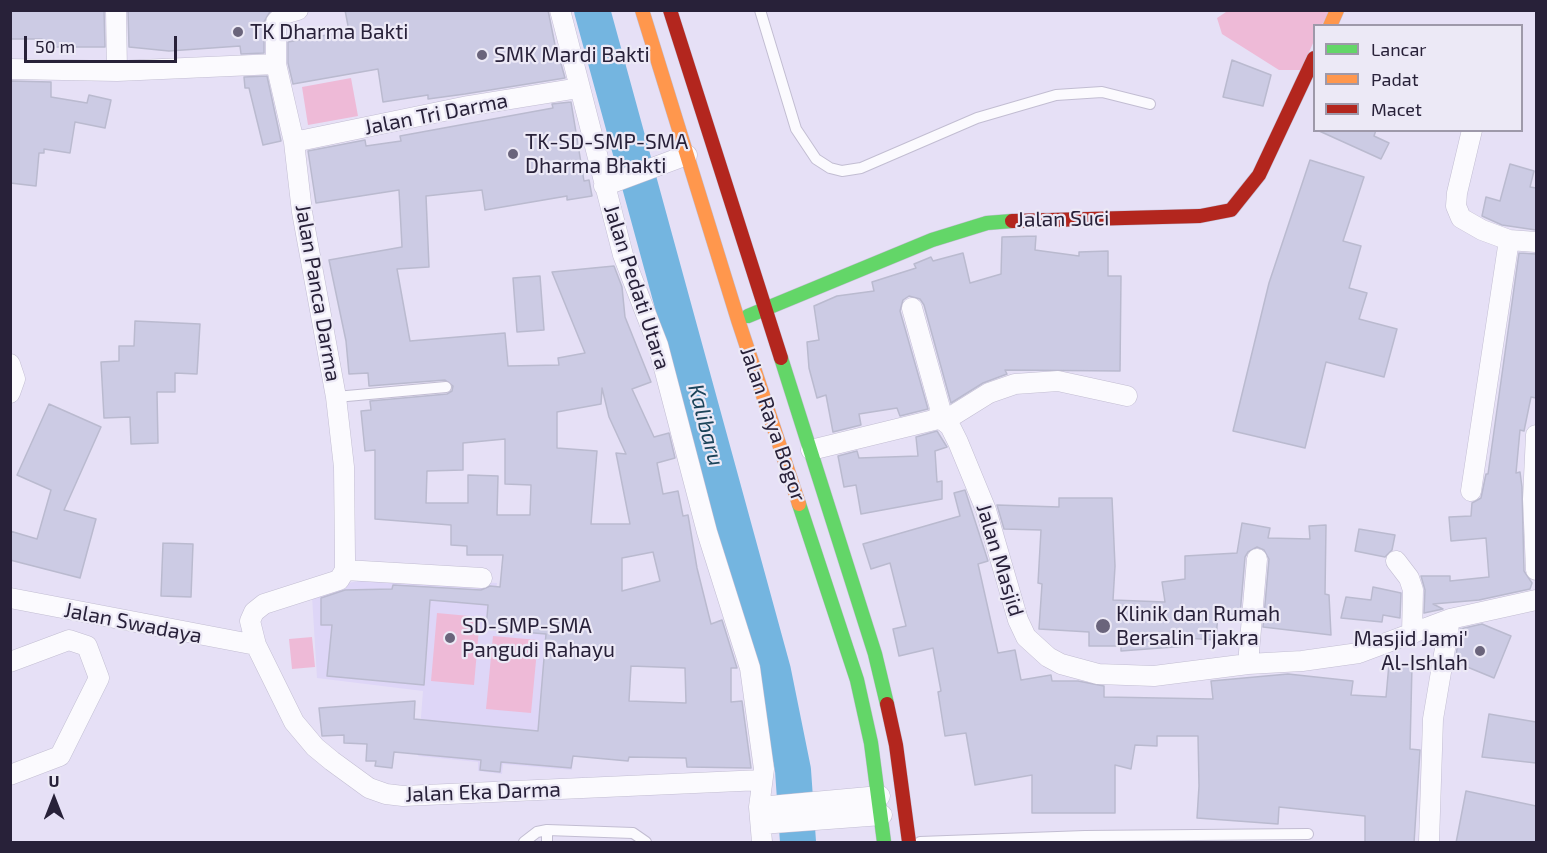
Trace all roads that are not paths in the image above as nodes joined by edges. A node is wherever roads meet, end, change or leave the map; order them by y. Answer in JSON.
{"nodes":[{"id":1,"x":116,"y":10,"type":"edge"},
{"id":2,"x":560,"y":10,"type":"edge"},
{"id":3,"x":642,"y":10,"type":"edge"},
{"id":4,"x":670,"y":10,"type":"edge"},
{"id":5,"x":760,"y":10,"type":"edge"},
{"id":6,"x":1337,"y":10,"type":"edge"},
{"id":7,"x":295,"y":11,"type":"edge"},
{"id":8,"x":1331,"y":24,"type":"edge"},
{"id":9,"x":1313,"y":60,"type":"edge"},
{"id":10,"x":276,"y":64,"type":"junction"},
{"id":11,"x":10,"y":69,"type":"edge"},
{"id":12,"x":117,"y":71,"type":"junction"},
{"id":13,"x":579,"y":88,"type":"junction"},
{"id":14,"x":1150,"y":104,"type":"dead end"},
{"id":15,"x":1472,"y":132,"type":"edge"},
{"id":16,"x":294,"y":142,"type":"junction"},
{"id":17,"x":687,"y":155,"type":"junction"},
{"id":18,"x":604,"y":186,"type":"junction"},
{"id":19,"x":1509,"y":240,"type":"junction"},
{"id":20,"x":1536,"y":242,"type":"edge"},
{"id":21,"x":912,"y":309,"type":"dead end"},
{"id":22,"x":764,"y":310,"type":"junction"},
{"id":23,"x":738,"y":320,"type":"junction"},
{"id":24,"x":10,"y":364,"type":"edge"},
{"id":25,"x":446,"y":387,"type":"dead end"},
{"id":26,"x":10,"y":393,"type":"edge"},
{"id":27,"x":1128,"y":396,"type":"dead end"},
{"id":28,"x":336,"y":397,"type":"junction"},
{"id":29,"x":941,"y":420,"type":"junction"},
{"id":30,"x":1536,"y":435,"type":"edge"},
{"id":31,"x":811,"y":450,"type":"junction"},
{"id":32,"x":1471,"y":491,"type":"dead end"},
{"id":33,"x":1257,"y":559,"type":"dead end"},
{"id":34,"x":1396,"y":561,"type":"dead end"},
{"id":35,"x":1536,"y":570,"type":"edge"},
{"id":36,"x":339,"y":576,"type":"junction"},
{"id":37,"x":482,"y":578,"type":"dead end"},
{"id":38,"x":10,"y":598,"type":"edge"},
{"id":39,"x":1536,"y":600,"type":"edge"},
{"id":40,"x":1450,"y":619,"type":"junction"},
{"id":41,"x":1412,"y":634,"type":"junction"},
{"id":42,"x":256,"y":645,"type":"junction"},
{"id":43,"x":10,"y":662,"type":"edge"},
{"id":44,"x":1248,"y":664,"type":"junction"},
{"id":45,"x":10,"y":774,"type":"edge"},
{"id":46,"x":762,"y":780,"type":"junction"},
{"id":47,"x":881,"y":805,"type":"junction"},
{"id":48,"x":761,"y":825,"type":"edge"},
{"id":49,"x":547,"y":830,"type":"junction"},
{"id":50,"x":1308,"y":834,"type":"dead end"},
{"id":51,"x":1279,"y":839,"type":"edge"},
{"id":52,"x":524,"y":843,"type":"edge"},
{"id":53,"x":547,"y":843,"type":"edge"},
{"id":54,"x":646,"y":843,"type":"edge"},
{"id":55,"x":884,"y":843,"type":"edge"},
{"id":56,"x":909,"y":843,"type":"edge"},
{"id":57,"x":920,"y":843,"type":"edge"},
{"id":58,"x":1429,"y":843,"type":"edge"}],
"edges":[{"from":1,"to":12,"type":"street"},
{"from":2,"to":13,"type":"street","name":"Jalan Pedati Utara"},
{"from":3,"to":17,"type":"main road","name":"Jalan Raya Bogor"},
{"from":4,"to":22,"type":"main road","name":"Jalan Raya Bogor"},
{"from":5,"to":14,"type":"lane"},
{"from":6,"to":8,"type":"main road"},
{"from":7,"to":10,"type":"street","name":"Jalan Panca Darma"},
{"from":9,"to":22,"type":"main road","name":"Jalan Suci"},
{"from":10,"to":12,"type":"street"},
{"from":10,"to":16,"type":"street","name":"Jalan Panca Darma"},
{"from":11,"to":12,"type":"street"},
{"from":13,"to":16,"type":"street","name":"Jalan Tri Darma"},
{"from":13,"to":18,"type":"street","name":"Jalan Pedati Utara"},
{"from":15,"to":19,"type":"street"},
{"from":16,"to":28,"type":"street","name":"Jalan Panca Darma"},
{"from":17,"to":18,"type":"street"},
{"from":17,"to":23,"type":"main road","name":"Jalan Raya Bogor"},
{"from":18,"to":46,"type":"street","name":"Jalan Pedati Utara"},
{"from":19,"to":20,"type":"street"},
{"from":19,"to":32,"type":"street"},
{"from":21,"to":29,"type":"street"},
{"from":22,"to":23,"type":"main road","name":"Jalan Suci"},
{"from":22,"to":31,"type":"main road","name":"Jalan Raya Bogor"},
{"from":23,"to":47,"type":"main road","name":"Jalan Raya Bogor"},
{"from":24,"to":26,"type":"street"},
{"from":25,"to":28,"type":"lane"},
{"from":27,"to":29,"type":"street"},
{"from":28,"to":36,"type":"street","name":"Jalan Panca Darma"},
{"from":29,"to":31,"type":"street"},
{"from":29,"to":44,"type":"street","name":"Jalan Masjid"},
{"from":30,"to":35,"type":"street"},
{"from":31,"to":56,"type":"main road","name":"Jalan Raya Bogor"},
{"from":33,"to":44,"type":"street"},
{"from":34,"to":41,"type":"street"},
{"from":36,"to":37,"type":"street"},
{"from":36,"to":42,"type":"street","name":"Jalan Eka Darma"},
{"from":38,"to":42,"type":"street","name":"Jalan Swadaya"},
{"from":39,"to":40,"type":"street","name":"Jalan Masjid"},
{"from":40,"to":41,"type":"street","name":"Jalan Masjid"},
{"from":40,"to":58,"type":"street"},
{"from":41,"to":44,"type":"street","name":"Jalan Masjid"},
{"from":42,"to":46,"type":"street","name":"Jalan Eka Darma"},
{"from":43,"to":45,"type":"street"},
{"from":46,"to":48,"type":"street","name":"Jalan Pedati Utara"},
{"from":47,"to":48,"type":"street"},
{"from":47,"to":55,"type":"main road","name":"Jalan Raya Bogor"},
{"from":49,"to":52,"type":"lane"},
{"from":49,"to":53,"type":"lane"},
{"from":49,"to":54,"type":"lane"},
{"from":50,"to":51,"type":"lane"},
{"from":51,"to":57,"type":"lane"}]}
